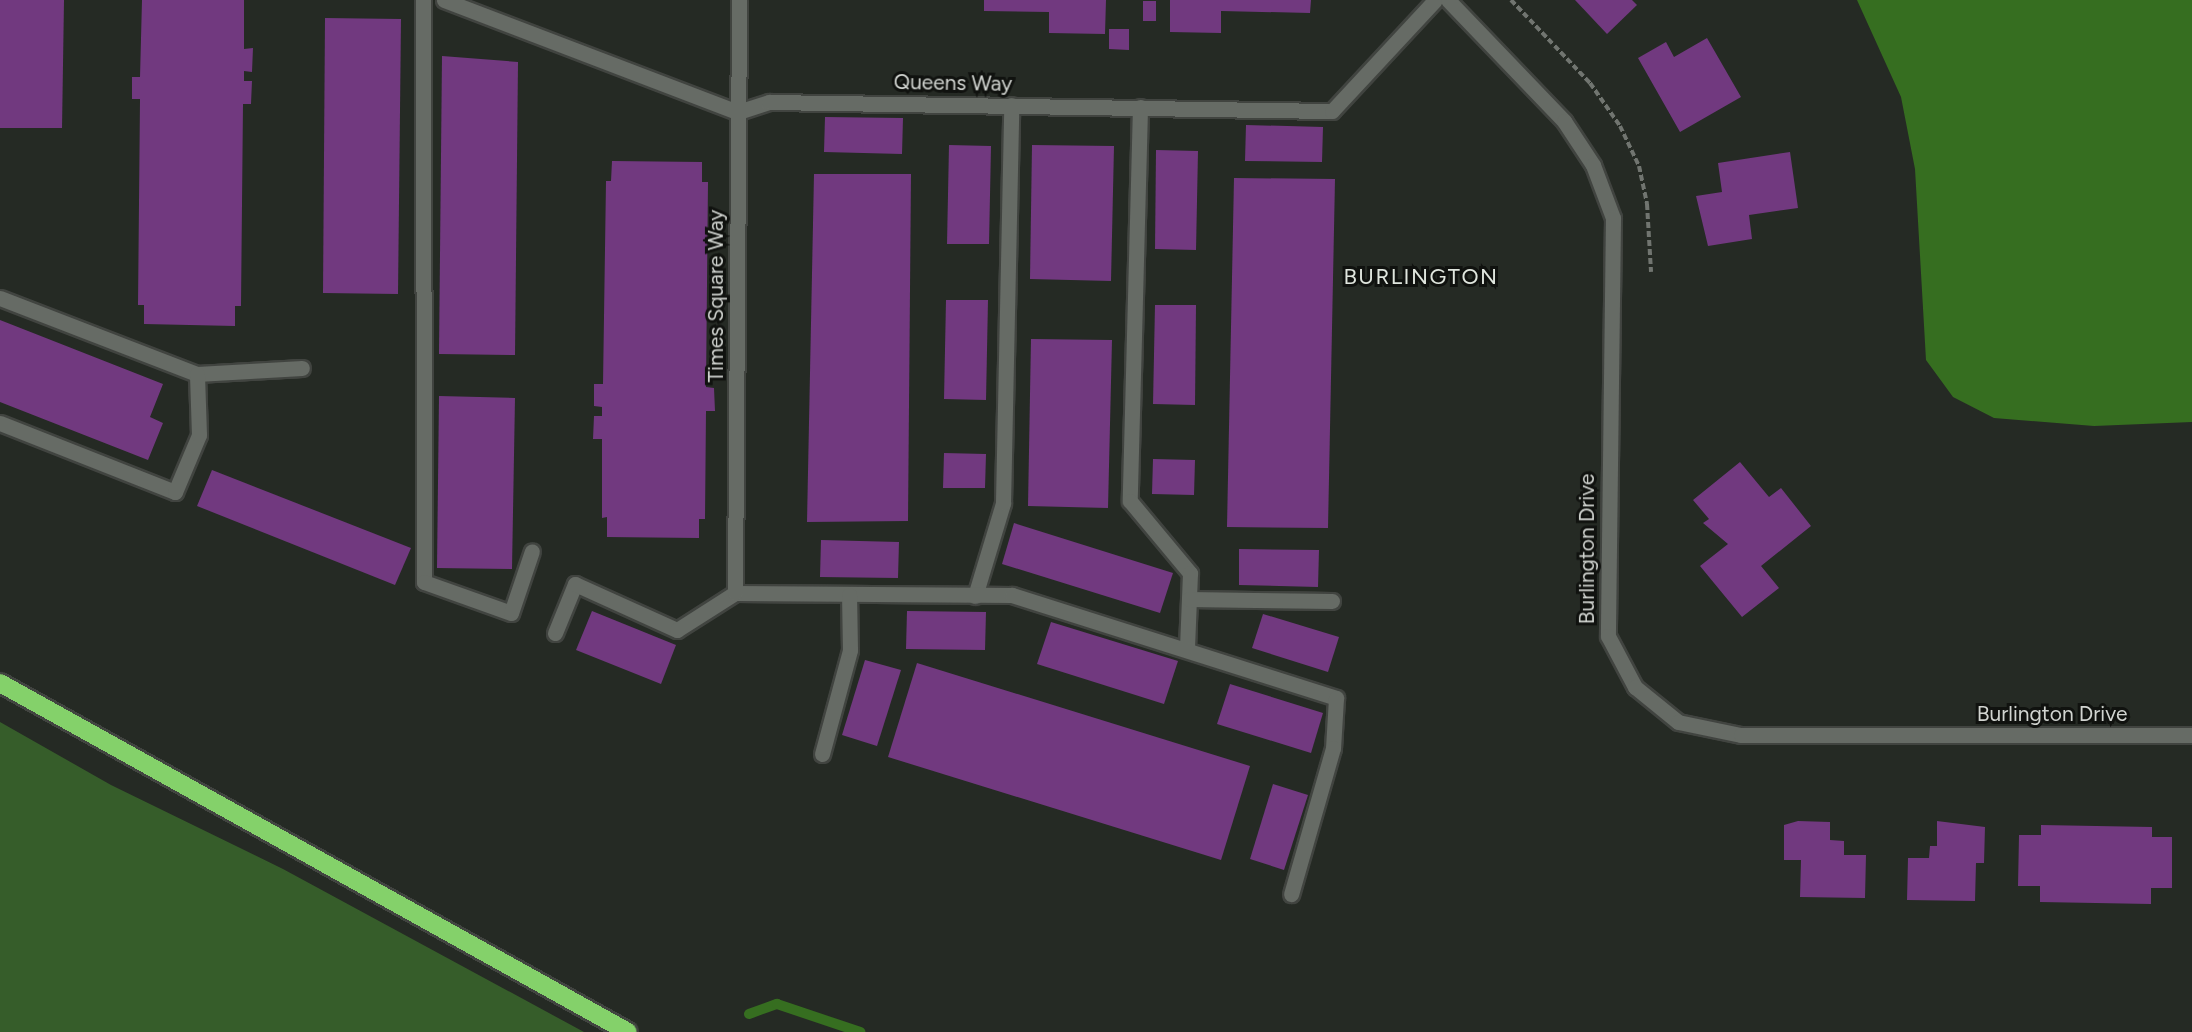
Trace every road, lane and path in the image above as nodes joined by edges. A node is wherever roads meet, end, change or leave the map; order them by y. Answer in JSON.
{"nodes":[{"id":1,"x":423,"y":0,"type":"edge"},
{"id":2,"x":444,"y":0,"type":"edge"},
{"id":3,"x":488,"y":0,"type":"edge"},
{"id":4,"x":739,"y":0,"type":"edge"},
{"id":5,"x":1435,"y":0,"type":"edge"},
{"id":6,"x":1448,"y":0,"type":"edge"},
{"id":7,"x":1510,"y":0,"type":"edge"},
{"id":8,"x":488,"y":17,"type":"junction"},
{"id":9,"x":1011,"y":105,"type":"junction"},
{"id":10,"x":1140,"y":107,"type":"junction"},
{"id":11,"x":738,"y":112,"type":"junction"},
{"id":12,"x":1651,"y":272,"type":"dead end"},
{"id":13,"x":0,"y":298,"type":"edge"},
{"id":14,"x":302,"y":368,"type":"dead end"},
{"id":15,"x":197,"y":375,"type":"junction"},
{"id":16,"x":0,"y":423,"type":"edge"},
{"id":17,"x":532,"y":552,"type":"dead end"},
{"id":18,"x":735,"y":593,"type":"junction"},
{"id":19,"x":849,"y":596,"type":"junction"},
{"id":20,"x":975,"y":596,"type":"junction"},
{"id":21,"x":1189,"y":599,"type":"junction"},
{"id":22,"x":1332,"y":601,"type":"dead end"},
{"id":23,"x":555,"y":633,"type":"dead end"},
{"id":24,"x":1187,"y":649,"type":"junction"},
{"id":25,"x":0,"y":683,"type":"edge"},
{"id":26,"x":2192,"y":735,"type":"edge"},
{"id":27,"x":822,"y":754,"type":"dead end"},
{"id":28,"x":1291,"y":894,"type":"dead end"},
{"id":29,"x":628,"y":1032,"type":"edge"}],
"edges":[{"from":1,"to":17,"type":"street"},
{"from":2,"to":8,"type":"street"},
{"from":3,"to":8,"type":"street"},
{"from":4,"to":11,"type":"street","name":"Times Square Way"},
{"from":5,"to":10,"type":"street","name":"Queens Way"},
{"from":6,"to":26,"type":"street","name":"Burlington Drive"},
{"from":7,"to":12,"type":"path"},
{"from":8,"to":11,"type":"street"},
{"from":9,"to":10,"type":"street","name":"Queens Way"},
{"from":9,"to":11,"type":"street","name":"Queens Way"},
{"from":9,"to":20,"type":"street"},
{"from":10,"to":21,"type":"street"},
{"from":11,"to":18,"type":"street","name":"Times Square Way"},
{"from":13,"to":15,"type":"street"},
{"from":14,"to":15,"type":"street"},
{"from":15,"to":16,"type":"street"},
{"from":18,"to":19,"type":"street"},
{"from":18,"to":23,"type":"street"},
{"from":19,"to":20,"type":"street"},
{"from":19,"to":27,"type":"street"},
{"from":20,"to":24,"type":"street"},
{"from":21,"to":22,"type":"street"},
{"from":21,"to":24,"type":"street"},
{"from":24,"to":28,"type":"street"},
{"from":25,"to":29,"type":"highway"}]}
